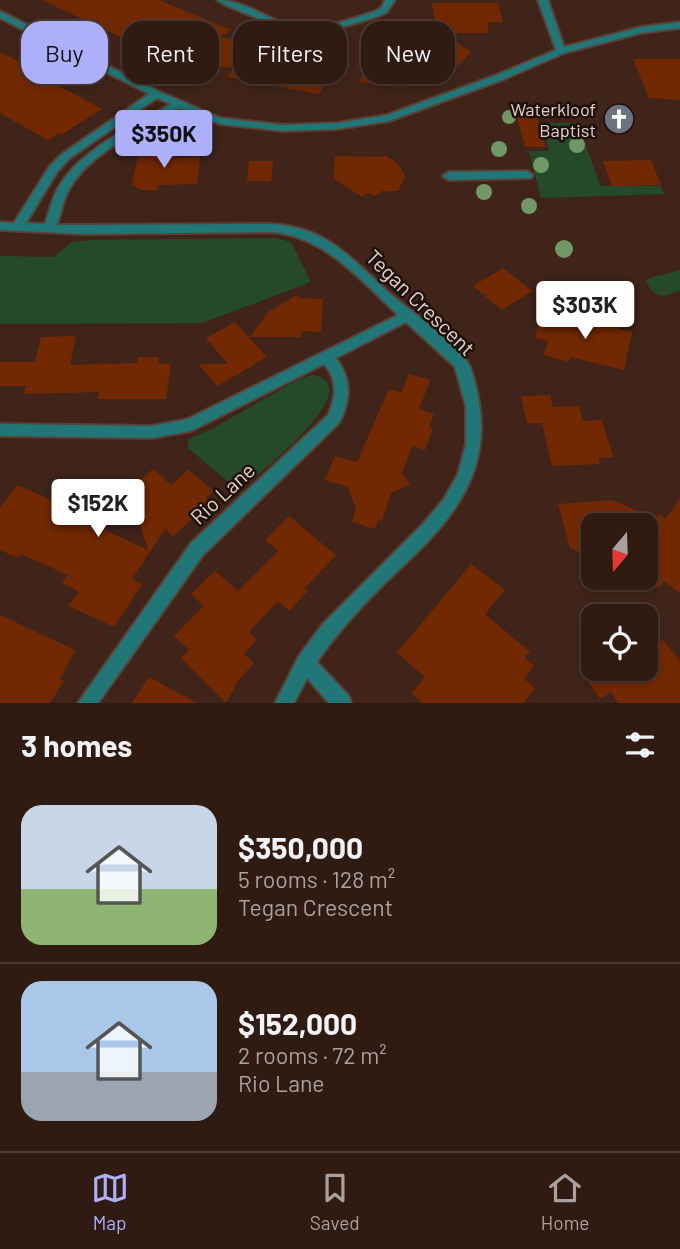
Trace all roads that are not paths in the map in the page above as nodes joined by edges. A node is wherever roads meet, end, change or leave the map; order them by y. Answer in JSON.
{"nodes":[{"id":1,"x":222,"y":0,"type":"edge"},
{"id":2,"x":390,"y":0,"type":"edge"},
{"id":3,"x":543,"y":0,"type":"edge"},
{"id":4,"x":0,"y":14,"type":"edge"},
{"id":5,"x":680,"y":25,"type":"edge"},
{"id":6,"x":561,"y":51,"type":"junction"},
{"id":7,"x":156,"y":94,"type":"junction"},
{"id":8,"x":178,"y":104,"type":"junction"},
{"id":9,"x":527,"y":174,"type":"dead end"},
{"id":10,"x":449,"y":176,"type":"dead end"},
{"id":11,"x":0,"y":226,"type":"edge"},
{"id":12,"x":18,"y":226,"type":"junction"},
{"id":13,"x":50,"y":228,"type":"junction"},
{"id":14,"x":409,"y":315,"type":"junction"},
{"id":15,"x":325,"y":356,"type":"junction"},
{"id":16,"x":0,"y":430,"type":"edge"},
{"id":17,"x":305,"y":662,"type":"junction"},
{"id":18,"x":87,"y":703,"type":"edge"},
{"id":19,"x":284,"y":703,"type":"edge"},
{"id":20,"x":342,"y":703,"type":"edge"}],
"edges":[{"from":1,"to":2,"type":"street"},
{"from":3,"to":6,"type":"street"},
{"from":4,"to":7,"type":"street"},
{"from":5,"to":6,"type":"street"},
{"from":6,"to":8,"type":"street"},
{"from":7,"to":8,"type":"street"},
{"from":7,"to":12,"type":"street"},
{"from":8,"to":13,"type":"street"},
{"from":9,"to":10,"type":"street"},
{"from":11,"to":12,"type":"street","name":"Tegan Crescent"},
{"from":12,"to":13,"type":"street","name":"Tegan Crescent"},
{"from":13,"to":14,"type":"street","name":"Tegan Crescent"},
{"from":14,"to":15,"type":"street"},
{"from":14,"to":17,"type":"street","name":"Tegan Crescent"},
{"from":15,"to":16,"type":"street"},
{"from":15,"to":18,"type":"street","name":"Rio Lane"},
{"from":17,"to":19,"type":"street","name":"Tegan Crescent"},
{"from":17,"to":20,"type":"street"}]}
